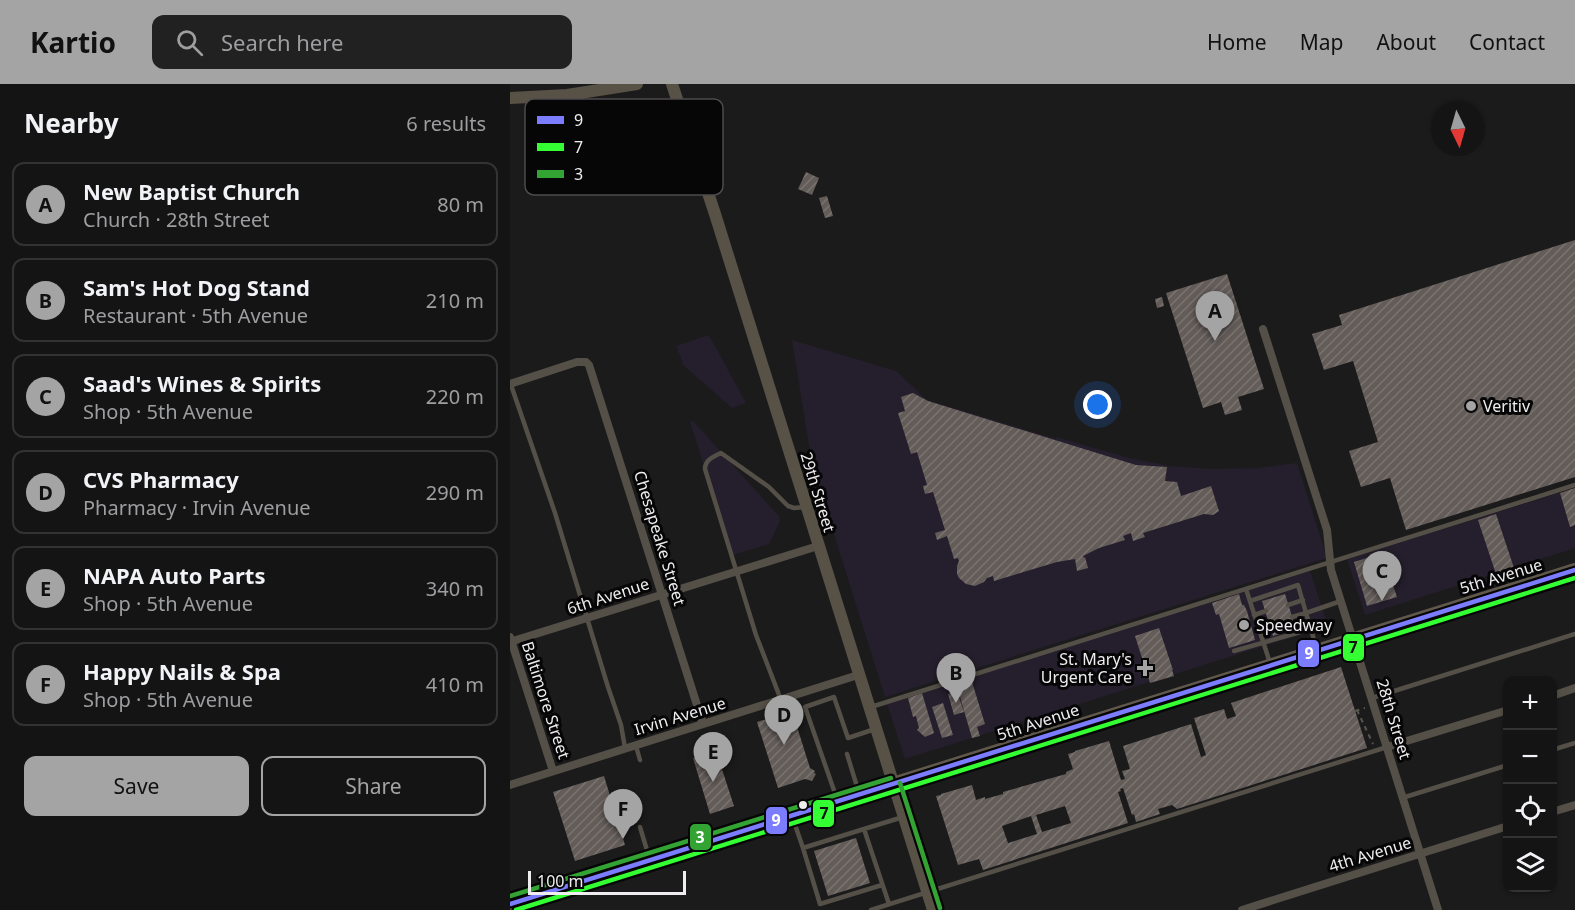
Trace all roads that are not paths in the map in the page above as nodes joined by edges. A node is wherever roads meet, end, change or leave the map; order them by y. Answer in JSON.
{"nodes":[{"id":1,"x":637,"y":84,"type":"edge"},
{"id":2,"x":510,"y":98,"type":"edge"},
{"id":3,"x":709,"y":195,"type":"edge"},
{"id":4,"x":1263,"y":329,"type":"dead end"},
{"id":5,"x":510,"y":383,"type":"edge"},
{"id":6,"x":1575,"y":485,"type":"edge"},
{"id":7,"x":806,"y":507,"type":"junction"},
{"id":8,"x":818,"y":546,"type":"junction"},
{"id":9,"x":1330,"y":562,"type":"junction"},
{"id":10,"x":1575,"y":570,"type":"edge"},
{"id":11,"x":736,"y":571,"type":"junction"},
{"id":12,"x":1291,"y":574,"type":"junction"},
{"id":13,"x":1295,"y":586,"type":"junction"},
{"id":14,"x":1246,"y":589,"type":"junction"},
{"id":15,"x":662,"y":594,"type":"junction"},
{"id":16,"x":1303,"y":600,"type":"junction"},
{"id":17,"x":1250,"y":601,"type":"junction"},
{"id":18,"x":1341,"y":601,"type":"junction"},
{"id":19,"x":1288,"y":605,"type":"dead end"},
{"id":20,"x":1266,"y":611,"type":"dead end"},
{"id":21,"x":1306,"y":613,"type":"junction"},
{"id":22,"x":1254,"y":615,"type":"junction"},
{"id":23,"x":1292,"y":617,"type":"dead end"},
{"id":24,"x":586,"y":618,"type":"junction"},
{"id":25,"x":1270,"y":624,"type":"dead end"},
{"id":26,"x":1258,"y":628,"type":"junction"},
{"id":27,"x":1311,"y":629,"type":"junction"},
{"id":28,"x":1575,"y":634,"type":"edge"},
{"id":29,"x":510,"y":640,"type":"edge"},
{"id":30,"x":1353,"y":640,"type":"junction"},
{"id":31,"x":1262,"y":642,"type":"junction"},
{"id":32,"x":1234,"y":651,"type":"dead end"},
{"id":33,"x":1318,"y":651,"type":"junction"},
{"id":34,"x":1270,"y":666,"type":"junction"},
{"id":35,"x":858,"y":675,"type":"junction"},
{"id":36,"x":1575,"y":688,"type":"edge"},
{"id":37,"x":815,"y":689,"type":"junction"},
{"id":38,"x":1557,"y":694,"type":"edge"},
{"id":39,"x":1372,"y":698,"type":"junction"},
{"id":40,"x":781,"y":700,"type":"junction"},
{"id":41,"x":819,"y":702,"type":"junction"},
{"id":42,"x":868,"y":708,"type":"junction"},
{"id":43,"x":1503,"y":712,"type":"edge"},
{"id":44,"x":703,"y":724,"type":"junction"},
{"id":45,"x":875,"y":729,"type":"junction"},
{"id":46,"x":1575,"y":743,"type":"edge"},
{"id":47,"x":636,"y":745,"type":"junction"},
{"id":48,"x":1387,"y":747,"type":"junction"},
{"id":49,"x":625,"y":748,"type":"junction"},
{"id":50,"x":1557,"y":748,"type":"edge"},
{"id":51,"x":847,"y":754,"type":"dead end"},
{"id":52,"x":640,"y":760,"type":"dead end"},
{"id":53,"x":1503,"y":767,"type":"edge"},
{"id":54,"x":553,"y":771,"type":"junction"},
{"id":55,"x":510,"y":785,"type":"edge"},
{"id":56,"x":893,"y":785,"type":"junction"},
{"id":57,"x":860,"y":795,"type":"junction"},
{"id":58,"x":1402,"y":798,"type":"junction"},
{"id":59,"x":838,"y":802,"type":"junction"},
{"id":60,"x":1575,"y":805,"type":"edge"},
{"id":61,"x":1557,"y":810,"type":"edge"},
{"id":62,"x":792,"y":816,"type":"junction"},
{"id":63,"x":903,"y":817,"type":"junction"},
{"id":64,"x":640,"y":827,"type":"dead end"},
{"id":65,"x":1503,"y":828,"type":"edge"},
{"id":66,"x":864,"y":829,"type":"junction"},
{"id":67,"x":803,"y":848,"type":"junction"},
{"id":68,"x":1420,"y":854,"type":"junction"},
{"id":69,"x":650,"y":860,"type":"junction"},
{"id":70,"x":882,"y":885,"type":"junction"},
{"id":71,"x":927,"y":892,"type":"junction"},
{"id":72,"x":510,"y":904,"type":"edge"},
{"id":73,"x":889,"y":904,"type":"junction"},
{"id":74,"x":871,"y":910,"type":"edge"},
{"id":75,"x":933,"y":910,"type":"edge"},
{"id":76,"x":1242,"y":910,"type":"edge"},
{"id":77,"x":1438,"y":910,"type":"edge"}],
"edges":[{"from":1,"to":2,"type":"main road"},
{"from":3,"to":7,"type":"main road","name":"29th Street"},
{"from":4,"to":9,"type":"street","name":"28th Street"},
{"from":5,"to":15,"type":"street","name":"Chesapeake Street"},
{"from":5,"to":24,"type":"lane"},
{"from":6,"to":9,"type":"lane"},
{"from":7,"to":8,"type":"main road","name":"29th Street"},
{"from":7,"to":11,"type":"lane"},
{"from":8,"to":11,"type":"street","name":"6th Avenue"},
{"from":8,"to":35,"type":"main road","name":"29th Street"},
{"from":9,"to":12,"type":"lane"},
{"from":9,"to":18,"type":"street","name":"28th Street"},
{"from":10,"to":30,"type":"main road","name":"5th Avenue"},
{"from":11,"to":15,"type":"street","name":"6th Avenue"},
{"from":11,"to":40,"type":"lane"},
{"from":12,"to":13,"type":"lane"},
{"from":12,"to":14,"type":"lane"},
{"from":13,"to":16,"type":"lane"},
{"from":13,"to":17,"type":"lane"},
{"from":14,"to":17,"type":"lane"},
{"from":14,"to":42,"type":"lane"},
{"from":15,"to":24,"type":"street","name":"6th Avenue"},
{"from":15,"to":44,"type":"street","name":"Chesapeake Street"},
{"from":16,"to":19,"type":"lane"},
{"from":16,"to":21,"type":"lane"},
{"from":17,"to":22,"type":"lane"},
{"from":18,"to":21,"type":"lane"},
{"from":18,"to":30,"type":"street","name":"28th Street"},
{"from":20,"to":22,"type":"lane"},
{"from":21,"to":23,"type":"lane"},
{"from":21,"to":27,"type":"lane"},
{"from":22,"to":26,"type":"lane"},
{"from":24,"to":29,"type":"street","name":"6th Avenue"},
{"from":24,"to":49,"type":"lane"},
{"from":25,"to":26,"type":"lane"},
{"from":26,"to":31,"type":"lane"},
{"from":27,"to":31,"type":"lane"},
{"from":27,"to":33,"type":"lane"},
{"from":28,"to":39,"type":"lane"},
{"from":29,"to":54,"type":"street","name":"Baltimore Street"},
{"from":30,"to":33,"type":"main road","name":"5th Avenue"},
{"from":30,"to":39,"type":"street","name":"28th Street"},
{"from":31,"to":32,"type":"lane"},
{"from":31,"to":34,"type":"lane"},
{"from":33,"to":34,"type":"main road","name":"5th Avenue"},
{"from":34,"to":56,"type":"main road","name":"5th Avenue"},
{"from":35,"to":37,"type":"street","name":"Irvin Avenue"},
{"from":35,"to":42,"type":"main road","name":"29th Street"},
{"from":36,"to":38,"type":"street"},
{"from":37,"to":40,"type":"street","name":"Irvin Avenue"},
{"from":37,"to":41,"type":"lane"},
{"from":39,"to":48,"type":"street","name":"28th Street"},
{"from":40,"to":44,"type":"street","name":"Irvin Avenue"},
{"from":41,"to":45,"type":"lane"},
{"from":41,"to":59,"type":"lane"},
{"from":42,"to":45,"type":"main road","name":"29th Street"},
{"from":43,"to":48,"type":"street"},
{"from":44,"to":47,"type":"street","name":"Irvin Avenue"},
{"from":45,"to":56,"type":"main road","name":"29th Street"},
{"from":46,"to":50,"type":"lane"},
{"from":47,"to":49,"type":"street","name":"Irvin Avenue"},
{"from":47,"to":52,"type":"lane"},
{"from":48,"to":58,"type":"street","name":"28th Street"},
{"from":48,"to":71,"type":"lane"},
{"from":49,"to":54,"type":"street","name":"Irvin Avenue"},
{"from":51,"to":57,"type":"lane"},
{"from":53,"to":58,"type":"lane"},
{"from":54,"to":55,"type":"street","name":"Irvin Avenue"},
{"from":56,"to":57,"type":"main road","name":"5th Avenue"},
{"from":56,"to":63,"type":"main road","name":"29th Street"},
{"from":57,"to":59,"type":"main road","name":"5th Avenue"},
{"from":58,"to":68,"type":"street","name":"28th Street"},
{"from":59,"to":62,"type":"main road","name":"5th Avenue"},
{"from":60,"to":61,"type":"street"},
{"from":62,"to":67,"type":"lane"},
{"from":62,"to":69,"type":"main road","name":"5th Avenue"},
{"from":63,"to":66,"type":"lane"},
{"from":63,"to":71,"type":"main road","name":"29th Street"},
{"from":64,"to":69,"type":"lane"},
{"from":65,"to":68,"type":"street","name":"4th Avenue"},
{"from":66,"to":67,"type":"lane"},
{"from":66,"to":70,"type":"lane"},
{"from":67,"to":70,"type":"lane"},
{"from":68,"to":76,"type":"street","name":"4th Avenue"},
{"from":68,"to":77,"type":"street","name":"28th Street"},
{"from":69,"to":72,"type":"main road","name":"5th Avenue"},
{"from":70,"to":73,"type":"lane"},
{"from":71,"to":73,"type":"lane"},
{"from":71,"to":75,"type":"main road","name":"29th Street"},
{"from":73,"to":74,"type":"lane"}]}
